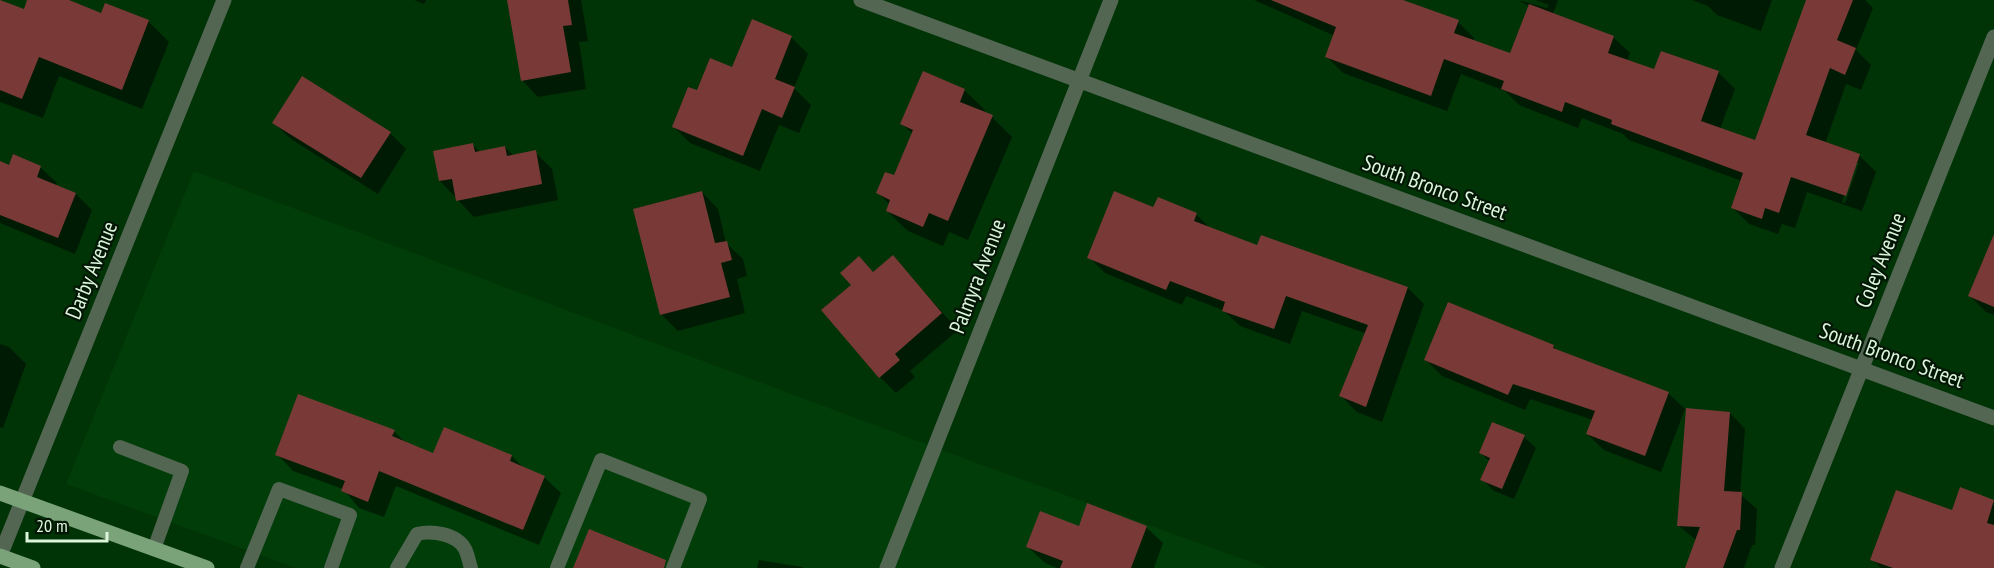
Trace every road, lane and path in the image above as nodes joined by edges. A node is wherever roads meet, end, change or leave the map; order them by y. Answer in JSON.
{"nodes":[{"id":1,"x":224,"y":0,"type":"edge"},
{"id":2,"x":861,"y":0,"type":"edge"},
{"id":3,"x":1111,"y":0,"type":"edge"},
{"id":4,"x":1994,"y":37,"type":"edge"},
{"id":5,"x":1078,"y":80,"type":"junction"},
{"id":6,"x":1862,"y":368,"type":"junction"},
{"id":7,"x":1994,"y":418,"type":"edge"},
{"id":8,"x":120,"y":447,"type":"dead end"},
{"id":9,"x":0,"y":493,"type":"edge"},
{"id":10,"x":24,"y":501,"type":"junction"},
{"id":11,"x":154,"y":549,"type":"junction"},
{"id":12,"x":0,"y":556,"type":"edge"},
{"id":13,"x":33,"y":568,"type":"edge"},
{"id":14,"x":207,"y":568,"type":"edge"},
{"id":15,"x":247,"y":568,"type":"edge"},
{"id":16,"x":331,"y":568,"type":"edge"},
{"id":17,"x":397,"y":568,"type":"edge"},
{"id":18,"x":471,"y":568,"type":"edge"},
{"id":19,"x":556,"y":568,"type":"edge"},
{"id":20,"x":673,"y":568,"type":"edge"},
{"id":21,"x":886,"y":568,"type":"edge"},
{"id":22,"x":1782,"y":568,"type":"edge"}],
"edges":[{"from":1,"to":10,"type":"street","name":"Darby Avenue"},
{"from":2,"to":5,"type":"street","name":"South Bronco Street"},
{"from":3,"to":5,"type":"street","name":"Palmyra Avenue"},
{"from":4,"to":6,"type":"street","name":"Coley Avenue"},
{"from":5,"to":6,"type":"street","name":"South Bronco Street"},
{"from":5,"to":21,"type":"street","name":"Palmyra Avenue"},
{"from":6,"to":7,"type":"street","name":"South Bronco Street"},
{"from":6,"to":22,"type":"street","name":"Coley Avenue"},
{"from":8,"to":11,"type":"lane"},
{"from":9,"to":10,"type":"main road"},
{"from":10,"to":11,"type":"main road"},
{"from":10,"to":12,"type":"street","name":"Darby Avenue"},
{"from":11,"to":14,"type":"main road"},
{"from":12,"to":13,"type":"main road"},
{"from":15,"to":16,"type":"lane"},
{"from":17,"to":18,"type":"lane"},
{"from":19,"to":20,"type":"lane"}]}
